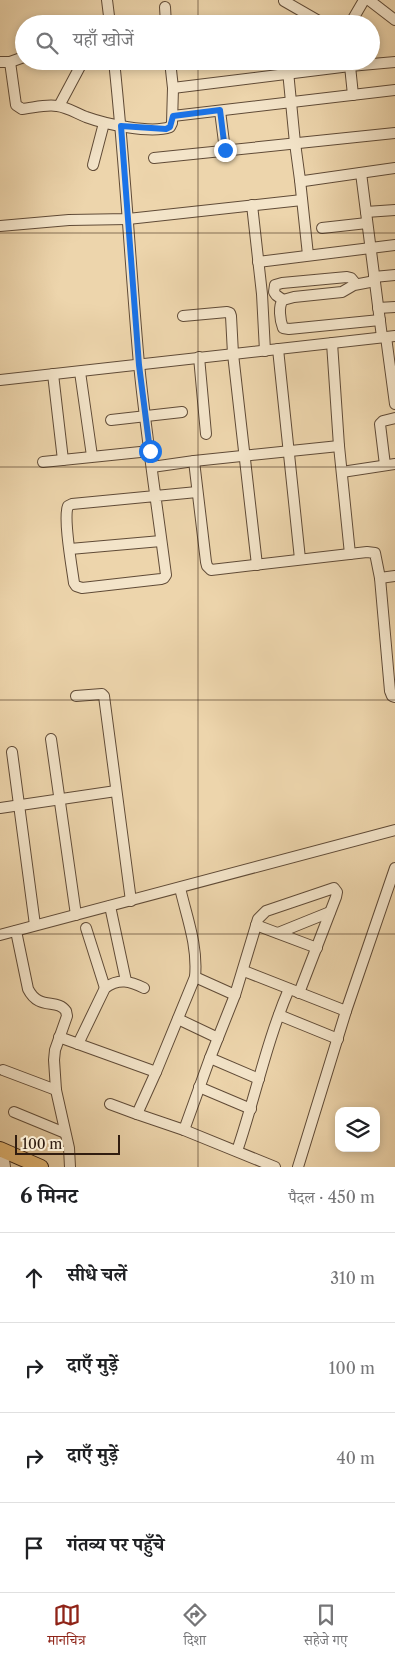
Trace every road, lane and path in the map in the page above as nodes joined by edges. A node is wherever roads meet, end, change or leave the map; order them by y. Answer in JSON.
{"nodes":[{"id":1,"x":107,"y":0,"type":"edge"},
{"id":2,"x":284,"y":0,"type":"edge"},
{"id":3,"x":364,"y":0,"type":"edge"},
{"id":4,"x":369,"y":0,"type":"edge"},
{"id":5,"x":164,"y":7,"type":"dead end"},
{"id":6,"x":109,"y":15,"type":"edge"},
{"id":7,"x":165,"y":15,"type":"edge"},
{"id":8,"x":309,"y":15,"type":"edge"},
{"id":9,"x":355,"y":15,"type":"edge"},
{"id":10,"x":395,"y":20,"type":"edge"},
{"id":11,"x":5,"y":62,"type":"edge"},
{"id":12,"x":395,"y":62,"type":"edge"},
{"id":13,"x":380,"y":63,"type":"edge"},
{"id":14,"x":78,"y":70,"type":"edge"},
{"id":15,"x":115,"y":70,"type":"edge"},
{"id":16,"x":171,"y":70,"type":"edge"},
{"id":17,"x":288,"y":70,"type":"edge"},
{"id":18,"x":319,"y":70,"type":"edge"},
{"id":19,"x":350,"y":70,"type":"edge"},
{"id":20,"x":288,"y":74,"type":"junction"},
{"id":21,"x":173,"y":88,"type":"junction"},
{"id":22,"x":395,"y":90,"type":"edge"},
{"id":23,"x":353,"y":95,"type":"junction"},
{"id":24,"x":290,"y":103,"type":"junction"},
{"id":25,"x":59,"y":106,"type":"junction"},
{"id":26,"x":220,"y":110,"type":"junction"},
{"id":27,"x":173,"y":116,"type":"junction"},
{"id":28,"x":104,"y":123,"type":"junction"},
{"id":29,"x":121,"y":126,"type":"junction"},
{"id":30,"x":395,"y":132,"type":"edge"},
{"id":31,"x":295,"y":143,"type":"junction"},
{"id":32,"x":225,"y":150,"type":"junction"},
{"id":33,"x":154,"y":158,"type":"dead end"},
{"id":34,"x":93,"y":165,"type":"dead end"},
{"id":35,"x":395,"y":168,"type":"edge"},
{"id":36,"x":361,"y":173,"type":"junction"},
{"id":37,"x":300,"y":180,"type":"junction"},
{"id":38,"x":302,"y":200,"type":"junction"},
{"id":39,"x":252,"y":206,"type":"junction"},
{"id":40,"x":395,"y":210,"type":"edge"},
{"id":41,"x":367,"y":218,"type":"junction"},
{"id":42,"x":128,"y":219,"type":"junction"},
{"id":43,"x":0,"y":226,"type":"edge"},
{"id":44,"x":322,"y":228,"type":"dead end"},
{"id":45,"x":395,"y":245,"type":"edge"},
{"id":46,"x":370,"y":248,"type":"junction"},
{"id":47,"x":308,"y":255,"type":"junction"},
{"id":48,"x":258,"y":262,"type":"junction"},
{"id":49,"x":395,"y":275,"type":"edge"},
{"id":50,"x":375,"y":279,"type":"junction"},
{"id":51,"x":356,"y":284,"type":"junction"},
{"id":52,"x":283,"y":300,"type":"junction"},
{"id":53,"x":395,"y":307,"type":"edge"},
{"id":54,"x":378,"y":308,"type":"junction"},
{"id":55,"x":183,"y":316,"type":"dead end"},
{"id":56,"x":380,"y":320,"type":"junction"},
{"id":57,"x":388,"y":337,"type":"edge"},
{"id":58,"x":332,"y":344,"type":"junction"},
{"id":59,"x":278,"y":349,"type":"junction"},
{"id":60,"x":265,"y":350,"type":"junction"},
{"id":61,"x":233,"y":354,"type":"junction"},
{"id":62,"x":199,"y":358,"type":"junction"},
{"id":63,"x":139,"y":365,"type":"junction"},
{"id":64,"x":80,"y":372,"type":"junction"},
{"id":65,"x":53,"y":374,"type":"junction"},
{"id":66,"x":0,"y":380,"type":"edge"},
{"id":67,"x":395,"y":404,"type":"edge"},
{"id":68,"x":182,"y":412,"type":"dead end"},
{"id":69,"x":145,"y":416,"type":"junction"},
{"id":70,"x":395,"y":418,"type":"edge"},
{"id":71,"x":111,"y":420,"type":"dead end"},
{"id":72,"x":206,"y":434,"type":"dead end"},
{"id":73,"x":340,"y":446,"type":"junction"},
{"id":74,"x":150,"y":451,"type":"junction"},
{"id":75,"x":289,"y":452,"type":"junction"},
{"id":76,"x":92,"y":456,"type":"junction"},
{"id":77,"x":244,"y":456,"type":"junction"},
{"id":78,"x":64,"y":460,"type":"junction"},
{"id":79,"x":194,"y":461,"type":"junction"},
{"id":80,"x":43,"y":462,"type":"dead end"},
{"id":81,"x":390,"y":465,"type":"edge"},
{"id":82,"x":152,"y":467,"type":"junction"},
{"id":83,"x":342,"y":472,"type":"junction"},
{"id":84,"x":197,"y":492,"type":"junction"},
{"id":85,"x":155,"y":496,"type":"junction"},
{"id":86,"x":161,"y":541,"type":"junction"},
{"id":87,"x":70,"y":550,"type":"junction"},
{"id":88,"x":350,"y":554,"type":"junction"},
{"id":89,"x":300,"y":560,"type":"junction"},
{"id":90,"x":257,"y":565,"type":"junction"},
{"id":91,"x":395,"y":576,"type":"edge"},
{"id":92,"x":380,"y":578,"type":"junction"},
{"id":93,"x":76,"y":696,"type":"dead end"},
{"id":94,"x":395,"y":697,"type":"edge"},
{"id":95,"x":51,"y":739,"type":"dead end"},
{"id":96,"x":12,"y":752,"type":"dead end"},
{"id":97,"x":116,"y":791,"type":"junction"},
{"id":98,"x":60,"y":799,"type":"junction"},
{"id":99,"x":18,"y":806,"type":"junction"},
{"id":100,"x":0,"y":808,"type":"edge"},
{"id":101,"x":395,"y":830,"type":"edge"},
{"id":102,"x":395,"y":868,"type":"edge"},
{"id":103,"x":180,"y":888,"type":"junction"},
{"id":104,"x":131,"y":901,"type":"junction"},
{"id":105,"x":110,"y":906,"type":"junction"},
{"id":106,"x":330,"y":912,"type":"junction"},
{"id":107,"x":76,"y":915,"type":"junction"},
{"id":108,"x":35,"y":925,"type":"junction"},
{"id":109,"x":256,"y":926,"type":"junction"},
{"id":110,"x":86,"y":928,"type":"dead end"},
{"id":111,"x":16,"y":931,"type":"junction"},
{"id":112,"x":278,"y":934,"type":"junction"},
{"id":113,"x":0,"y":935,"type":"edge"},
{"id":114,"x":317,"y":948,"type":"junction"},
{"id":115,"x":244,"y":971,"type":"junction"},
{"id":116,"x":195,"y":977,"type":"junction"},
{"id":117,"x":126,"y":981,"type":"junction"},
{"id":118,"x":105,"y":988,"type":"junction"},
{"id":119,"x":144,"y":988,"type":"dead end"},
{"id":120,"x":294,"y":991,"type":"junction"},
{"id":121,"x":236,"y":995,"type":"junction"},
{"id":122,"x":346,"y":1011,"type":"junction"},
{"id":123,"x":279,"y":1015,"type":"junction"},
{"id":124,"x":178,"y":1019,"type":"junction"},
{"id":125,"x":58,"y":1037,"type":"junction"},
{"id":126,"x":218,"y":1038,"type":"junction"},
{"id":127,"x":338,"y":1039,"type":"junction"},
{"id":128,"x":78,"y":1044,"type":"junction"},
{"id":129,"x":210,"y":1058,"type":"junction"},
{"id":130,"x":3,"y":1070,"type":"dead end"},
{"id":131,"x":156,"y":1072,"type":"junction"},
{"id":132,"x":259,"y":1079,"type":"junction"},
{"id":133,"x":199,"y":1087,"type":"junction"},
{"id":134,"x":56,"y":1090,"type":"junction"},
{"id":135,"x":110,"y":1104,"type":"dead end"},
{"id":136,"x":251,"y":1109,"type":"junction"},
{"id":137,"x":14,"y":1112,"type":"dead end"},
{"id":138,"x":137,"y":1114,"type":"junction"},
{"id":139,"x":184,"y":1130,"type":"junction"},
{"id":140,"x":65,"y":1133,"type":"junction"},
{"id":141,"x":236,"y":1151,"type":"junction"},
{"id":142,"x":2,"y":1158,"type":"edge"},
{"id":143,"x":19,"y":1167,"type":"edge"},
{"id":144,"x":41,"y":1167,"type":"edge"},
{"id":145,"x":70,"y":1167,"type":"edge"},
{"id":146,"x":275,"y":1167,"type":"edge"},
{"id":147,"x":298,"y":1167,"type":"edge"}],
"edges":[{"from":1,"to":6,"type":"street"},
{"from":2,"to":8,"type":"street"},
{"from":3,"to":9,"type":"street"},
{"from":4,"to":10,"type":"street"},
{"from":5,"to":7,"type":"street"},
{"from":11,"to":25,"type":"street"},
{"from":12,"to":13,"type":"street"},
{"from":14,"to":25,"type":"street"},
{"from":15,"to":29,"type":"street"},
{"from":16,"to":21,"type":"street"},
{"from":17,"to":20,"type":"street"},
{"from":18,"to":20,"type":"street"},
{"from":19,"to":23,"type":"street"},
{"from":20,"to":21,"type":"street"},
{"from":20,"to":24,"type":"street"},
{"from":21,"to":27,"type":"street"},
{"from":22,"to":23,"type":"street"},
{"from":23,"to":24,"type":"street"},
{"from":24,"to":26,"type":"street"},
{"from":24,"to":31,"type":"street"},
{"from":25,"to":28,"type":"street"},
{"from":26,"to":27,"type":"street"},
{"from":26,"to":32,"type":"street"},
{"from":27,"to":29,"type":"street"},
{"from":28,"to":29,"type":"street"},
{"from":28,"to":34,"type":"street"},
{"from":29,"to":42,"type":"street"},
{"from":30,"to":31,"type":"street"},
{"from":31,"to":32,"type":"street"},
{"from":31,"to":37,"type":"street"},
{"from":32,"to":33,"type":"street"},
{"from":35,"to":36,"type":"street"},
{"from":36,"to":37,"type":"street"},
{"from":36,"to":41,"type":"street"},
{"from":37,"to":38,"type":"street"},
{"from":38,"to":39,"type":"street"},
{"from":38,"to":47,"type":"street"},
{"from":39,"to":42,"type":"street"},
{"from":39,"to":48,"type":"street"},
{"from":40,"to":41,"type":"street"},
{"from":41,"to":44,"type":"street"},
{"from":41,"to":46,"type":"street"},
{"from":42,"to":43,"type":"street"},
{"from":42,"to":63,"type":"street"},
{"from":45,"to":46,"type":"street"},
{"from":46,"to":47,"type":"street"},
{"from":46,"to":50,"type":"street"},
{"from":47,"to":48,"type":"street"},
{"from":48,"to":60,"type":"street"},
{"from":49,"to":50,"type":"street"},
{"from":50,"to":51,"type":"street"},
{"from":50,"to":54,"type":"street"},
{"from":51,"to":52,"type":"street"},
{"from":51,"to":52,"type":"street"},
{"from":52,"to":56,"type":"street"},
{"from":53,"to":54,"type":"street"},
{"from":54,"to":56,"type":"street"},
{"from":55,"to":61,"type":"street"},
{"from":56,"to":57,"type":"street"},
{"from":57,"to":58,"type":"street"},
{"from":57,"to":67,"type":"street"},
{"from":58,"to":59,"type":"street"},
{"from":58,"to":73,"type":"street"},
{"from":59,"to":60,"type":"street"},
{"from":59,"to":75,"type":"street"},
{"from":60,"to":61,"type":"street"},
{"from":61,"to":62,"type":"street"},
{"from":61,"to":77,"type":"street"},
{"from":62,"to":63,"type":"street"},
{"from":62,"to":72,"type":"street"},
{"from":63,"to":64,"type":"street"},
{"from":63,"to":69,"type":"street"},
{"from":64,"to":65,"type":"street"},
{"from":64,"to":76,"type":"street"},
{"from":65,"to":66,"type":"street"},
{"from":65,"to":78,"type":"street"},
{"from":68,"to":69,"type":"street"},
{"from":69,"to":71,"type":"street"},
{"from":69,"to":74,"type":"street"},
{"from":70,"to":81,"type":"street"},
{"from":73,"to":75,"type":"street"},
{"from":73,"to":83,"type":"street"},
{"from":74,"to":76,"type":"street"},
{"from":74,"to":82,"type":"street"},
{"from":75,"to":77,"type":"street"},
{"from":75,"to":89,"type":"street"},
{"from":76,"to":78,"type":"street"},
{"from":77,"to":79,"type":"street"},
{"from":77,"to":90,"type":"street"},
{"from":78,"to":80,"type":"street"},
{"from":79,"to":82,"type":"street"},
{"from":79,"to":84,"type":"street"},
{"from":81,"to":83,"type":"street"},
{"from":82,"to":85,"type":"street"},
{"from":83,"to":88,"type":"street"},
{"from":84,"to":85,"type":"street"},
{"from":84,"to":90,"type":"street"},
{"from":85,"to":86,"type":"street"},
{"from":85,"to":87,"type":"street"},
{"from":86,"to":87,"type":"street"},
{"from":86,"to":87,"type":"street"},
{"from":88,"to":89,"type":"street"},
{"from":88,"to":92,"type":"street"},
{"from":89,"to":90,"type":"street"},
{"from":91,"to":92,"type":"street"},
{"from":92,"to":94,"type":"street"},
{"from":93,"to":97,"type":"street"},
{"from":95,"to":98,"type":"street"},
{"from":96,"to":99,"type":"street"},
{"from":97,"to":98,"type":"street"},
{"from":97,"to":104,"type":"street"},
{"from":98,"to":99,"type":"street"},
{"from":98,"to":107,"type":"street"},
{"from":99,"to":100,"type":"street"},
{"from":99,"to":108,"type":"street"},
{"from":101,"to":103,"type":"street"},
{"from":102,"to":122,"type":"street"},
{"from":103,"to":104,"type":"street"},
{"from":103,"to":116,"type":"street"},
{"from":104,"to":105,"type":"street"},
{"from":105,"to":107,"type":"street"},
{"from":105,"to":117,"type":"street"},
{"from":106,"to":109,"type":"street"},
{"from":106,"to":112,"type":"street"},
{"from":106,"to":114,"type":"street"},
{"from":107,"to":108,"type":"street"},
{"from":108,"to":111,"type":"street"},
{"from":109,"to":112,"type":"street"},
{"from":109,"to":115,"type":"street"},
{"from":110,"to":118,"type":"street"},
{"from":111,"to":113,"type":"street"},
{"from":111,"to":125,"type":"street"},
{"from":112,"to":114,"type":"street"},
{"from":114,"to":120,"type":"street"},
{"from":115,"to":120,"type":"street"},
{"from":115,"to":121,"type":"street"},
{"from":116,"to":121,"type":"street"},
{"from":116,"to":124,"type":"street"},
{"from":117,"to":118,"type":"street"},
{"from":117,"to":119,"type":"street"},
{"from":118,"to":128,"type":"street"},
{"from":120,"to":122,"type":"street"},
{"from":120,"to":123,"type":"street"},
{"from":121,"to":126,"type":"street"},
{"from":122,"to":127,"type":"street"},
{"from":123,"to":127,"type":"street"},
{"from":123,"to":132,"type":"street"},
{"from":124,"to":126,"type":"street"},
{"from":124,"to":131,"type":"street"},
{"from":125,"to":128,"type":"street"},
{"from":125,"to":134,"type":"street"},
{"from":126,"to":129,"type":"street"},
{"from":127,"to":147,"type":"street"},
{"from":128,"to":131,"type":"street"},
{"from":129,"to":132,"type":"street"},
{"from":129,"to":133,"type":"street"},
{"from":130,"to":134,"type":"street"},
{"from":131,"to":138,"type":"street"},
{"from":132,"to":136,"type":"street"},
{"from":133,"to":136,"type":"street"},
{"from":133,"to":139,"type":"street"},
{"from":134,"to":140,"type":"street"},
{"from":135,"to":138,"type":"street"},
{"from":136,"to":141,"type":"street"},
{"from":137,"to":140,"type":"street"},
{"from":138,"to":139,"type":"street"},
{"from":139,"to":141,"type":"street"},
{"from":140,"to":145,"type":"street"},
{"from":141,"to":146,"type":"street"},
{"from":142,"to":143,"type":"main road"},
{"from":142,"to":144,"type":"main road"}]}
